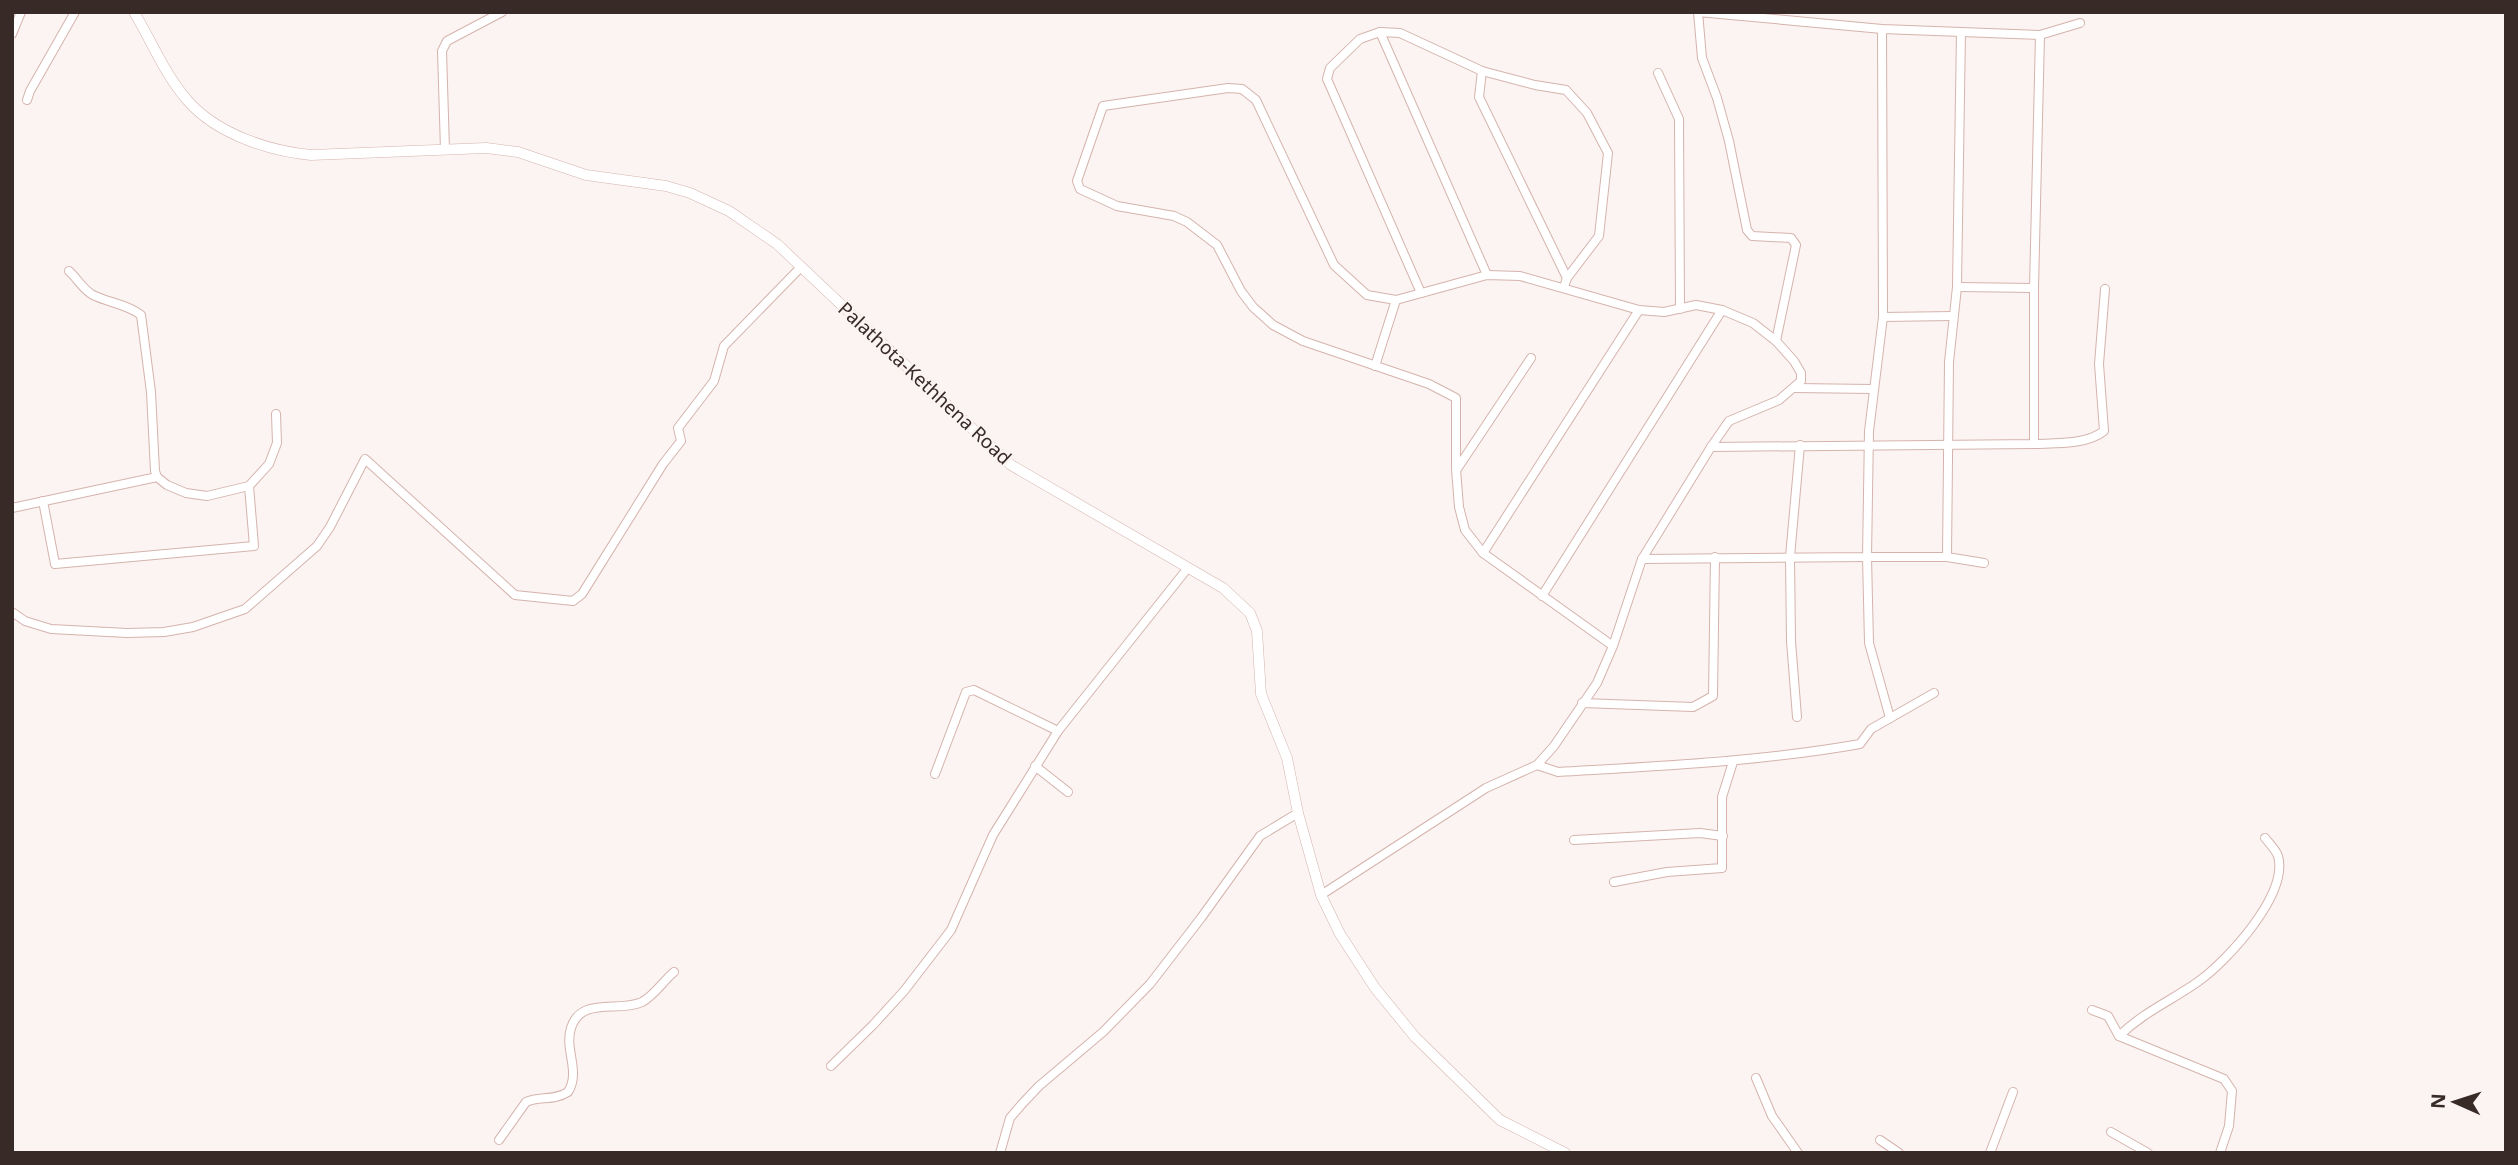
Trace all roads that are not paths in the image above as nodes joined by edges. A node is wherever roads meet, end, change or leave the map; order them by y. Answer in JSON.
{"nodes":[{"id":1,"x":21,"y":12,"type":"edge"},
{"id":2,"x":75,"y":12,"type":"edge"},
{"id":3,"x":134,"y":12,"type":"edge"},
{"id":4,"x":502,"y":12,"type":"edge"},
{"id":5,"x":2080,"y":23,"type":"dead end"},
{"id":6,"x":1882,"y":29,"type":"junction"},
{"id":7,"x":1380,"y":32,"type":"junction"},
{"id":8,"x":1961,"y":32,"type":"junction"},
{"id":9,"x":12,"y":34,"type":"edge"},
{"id":10,"x":2040,"y":35,"type":"junction"},
{"id":11,"x":1482,"y":71,"type":"junction"},
{"id":12,"x":1658,"y":73,"type":"dead end"},
{"id":13,"x":27,"y":100,"type":"dead end"},
{"id":14,"x":445,"y":150,"type":"junction"},
{"id":15,"x":801,"y":267,"type":"junction"},
{"id":16,"x":69,"y":271,"type":"dead end"},
{"id":17,"x":1487,"y":275,"type":"junction"},
{"id":18,"x":1567,"y":278,"type":"junction"},
{"id":19,"x":1564,"y":287,"type":"junction"},
{"id":20,"x":1957,"y":287,"type":"junction"},
{"id":21,"x":2034,"y":288,"type":"junction"},
{"id":22,"x":2105,"y":289,"type":"dead end"},
{"id":23,"x":1421,"y":293,"type":"junction"},
{"id":24,"x":1396,"y":300,"type":"junction"},
{"id":25,"x":1680,"y":309,"type":"junction"},
{"id":26,"x":1639,"y":310,"type":"junction"},
{"id":27,"x":1722,"y":310,"type":"junction"},
{"id":28,"x":1953,"y":316,"type":"junction"},
{"id":29,"x":1883,"y":317,"type":"junction"},
{"id":30,"x":1776,"y":341,"type":"junction"},
{"id":31,"x":1531,"y":358,"type":"dead end"},
{"id":32,"x":1375,"y":366,"type":"junction"},
{"id":33,"x":1795,"y":388,"type":"junction"},
{"id":34,"x":1872,"y":389,"type":"junction"},
{"id":35,"x":276,"y":414,"type":"dead end"},
{"id":36,"x":2034,"y":444,"type":"junction"},
{"id":37,"x":1800,"y":445,"type":"junction"},
{"id":38,"x":1869,"y":446,"type":"junction"},
{"id":39,"x":1949,"y":446,"type":"junction"},
{"id":40,"x":1711,"y":447,"type":"junction"},
{"id":41,"x":1457,"y":469,"type":"junction"},
{"id":42,"x":157,"y":477,"type":"junction"},
{"id":43,"x":248,"y":486,"type":"junction"},
{"id":44,"x":43,"y":501,"type":"junction"},
{"id":45,"x":12,"y":508,"type":"edge"},
{"id":46,"x":1483,"y":553,"type":"junction"},
{"id":47,"x":1947,"y":556,"type":"junction"},
{"id":48,"x":1715,"y":557,"type":"junction"},
{"id":49,"x":1790,"y":557,"type":"junction"},
{"id":50,"x":1867,"y":557,"type":"junction"},
{"id":51,"x":1642,"y":559,"type":"junction"},
{"id":52,"x":1984,"y":563,"type":"dead end"},
{"id":53,"x":1187,"y":569,"type":"junction"},
{"id":54,"x":1542,"y":596,"type":"junction"},
{"id":55,"x":12,"y":612,"type":"edge"},
{"id":56,"x":1613,"y":646,"type":"junction"},
{"id":57,"x":1934,"y":693,"type":"dead end"},
{"id":58,"x":1582,"y":704,"type":"junction"},
{"id":59,"x":1797,"y":717,"type":"dead end"},
{"id":60,"x":1890,"y":718,"type":"junction"},
{"id":61,"x":1058,"y":731,"type":"junction"},
{"id":62,"x":1733,"y":762,"type":"junction"},
{"id":63,"x":1537,"y":765,"type":"junction"},
{"id":64,"x":1035,"y":766,"type":"junction"},
{"id":65,"x":935,"y":774,"type":"dead end"},
{"id":66,"x":1068,"y":792,"type":"dead end"},
{"id":67,"x":1298,"y":813,"type":"junction"},
{"id":68,"x":1723,"y":836,"type":"junction"},
{"id":69,"x":2265,"y":838,"type":"dead end"},
{"id":70,"x":1574,"y":840,"type":"dead end"},
{"id":71,"x":1614,"y":882,"type":"dead end"},
{"id":72,"x":1321,"y":895,"type":"junction"},
{"id":73,"x":674,"y":972,"type":"dead end"},
{"id":74,"x":2092,"y":1010,"type":"dead end"},
{"id":75,"x":2119,"y":1036,"type":"junction"},
{"id":76,"x":831,"y":1066,"type":"dead end"},
{"id":77,"x":1756,"y":1078,"type":"dead end"},
{"id":78,"x":2013,"y":1092,"type":"dead end"},
{"id":79,"x":2112,"y":1132,"type":"dead end"},
{"id":80,"x":499,"y":1140,"type":"dead end"},
{"id":81,"x":1880,"y":1140,"type":"dead end"},
{"id":82,"x":1000,"y":1153,"type":"edge"},
{"id":83,"x":1564,"y":1153,"type":"edge"},
{"id":84,"x":1798,"y":1153,"type":"edge"},
{"id":85,"x":1899,"y":1153,"type":"edge"},
{"id":86,"x":1990,"y":1153,"type":"edge"},
{"id":87,"x":2148,"y":1153,"type":"edge"},
{"id":88,"x":2220,"y":1153,"type":"edge"}],
"edges":[{"from":1,"to":9,"type":"street"},
{"from":2,"to":13,"type":"street"},
{"from":3,"to":14,"type":"street","name":"Palathota-Kethhena Road"},
{"from":4,"to":14,"type":"street"},
{"from":5,"to":10,"type":"street"},
{"from":6,"to":8,"type":"street"},
{"from":6,"to":29,"type":"street"},
{"from":6,"to":30,"type":"street"},
{"from":7,"to":11,"type":"street"},
{"from":7,"to":17,"type":"street"},
{"from":7,"to":23,"type":"street"},
{"from":8,"to":10,"type":"street"},
{"from":8,"to":20,"type":"street"},
{"from":10,"to":21,"type":"street"},
{"from":11,"to":18,"type":"street"},
{"from":11,"to":18,"type":"street"},
{"from":12,"to":25,"type":"street"},
{"from":14,"to":15,"type":"street","name":"Palathota-Kethhena Road"},
{"from":15,"to":53,"type":"street","name":"Palathota-Kethhena Road"},
{"from":15,"to":55,"type":"street"},
{"from":16,"to":42,"type":"street"},
{"from":17,"to":19,"type":"street"},
{"from":17,"to":23,"type":"street"},
{"from":18,"to":19,"type":"street"},
{"from":19,"to":26,"type":"street"},
{"from":20,"to":21,"type":"street"},
{"from":20,"to":28,"type":"street"},
{"from":21,"to":36,"type":"street"},
{"from":22,"to":36,"type":"street"},
{"from":23,"to":24,"type":"street"},
{"from":24,"to":32,"type":"street"},
{"from":24,"to":32,"type":"street"},
{"from":25,"to":26,"type":"street"},
{"from":25,"to":27,"type":"street"},
{"from":26,"to":46,"type":"street"},
{"from":27,"to":30,"type":"street"},
{"from":27,"to":54,"type":"street"},
{"from":28,"to":29,"type":"street"},
{"from":28,"to":39,"type":"street"},
{"from":29,"to":34,"type":"street"},
{"from":30,"to":33,"type":"street"},
{"from":31,"to":41,"type":"street"},
{"from":32,"to":41,"type":"street"},
{"from":33,"to":34,"type":"street"},
{"from":33,"to":40,"type":"street"},
{"from":34,"to":38,"type":"street"},
{"from":35,"to":43,"type":"street"},
{"from":36,"to":39,"type":"street"},
{"from":37,"to":38,"type":"street"},
{"from":37,"to":40,"type":"street"},
{"from":37,"to":49,"type":"street"},
{"from":38,"to":39,"type":"street"},
{"from":38,"to":50,"type":"street"},
{"from":39,"to":47,"type":"street"},
{"from":40,"to":51,"type":"street"},
{"from":41,"to":46,"type":"street"},
{"from":42,"to":43,"type":"street"},
{"from":42,"to":44,"type":"street"},
{"from":43,"to":44,"type":"street"},
{"from":44,"to":45,"type":"street"},
{"from":46,"to":54,"type":"street"},
{"from":47,"to":50,"type":"street"},
{"from":47,"to":52,"type":"street"},
{"from":48,"to":49,"type":"street"},
{"from":48,"to":51,"type":"street"},
{"from":48,"to":58,"type":"street"},
{"from":49,"to":50,"type":"street"},
{"from":49,"to":59,"type":"street"},
{"from":50,"to":60,"type":"street"},
{"from":51,"to":56,"type":"street"},
{"from":53,"to":61,"type":"street"},
{"from":53,"to":67,"type":"street","name":"Palathota-Kethhena Road"},
{"from":54,"to":56,"type":"street"},
{"from":56,"to":58,"type":"street"},
{"from":57,"to":60,"type":"street"},
{"from":58,"to":63,"type":"street"},
{"from":60,"to":62,"type":"street"},
{"from":61,"to":64,"type":"street"},
{"from":61,"to":65,"type":"street"},
{"from":62,"to":63,"type":"street"},
{"from":62,"to":68,"type":"street"},
{"from":63,"to":72,"type":"street"},
{"from":64,"to":66,"type":"street"},
{"from":64,"to":76,"type":"street"},
{"from":67,"to":72,"type":"street","name":"Palathota-Kethhena Road"},
{"from":67,"to":82,"type":"street"},
{"from":68,"to":70,"type":"street"},
{"from":68,"to":71,"type":"street"},
{"from":69,"to":75,"type":"street"},
{"from":72,"to":83,"type":"street","name":"Palathota-Kethhena Road"},
{"from":73,"to":80,"type":"street"},
{"from":74,"to":75,"type":"street"},
{"from":75,"to":88,"type":"street"},
{"from":77,"to":84,"type":"street"},
{"from":78,"to":86,"type":"street"},
{"from":79,"to":87,"type":"street"},
{"from":81,"to":85,"type":"street"}]}
